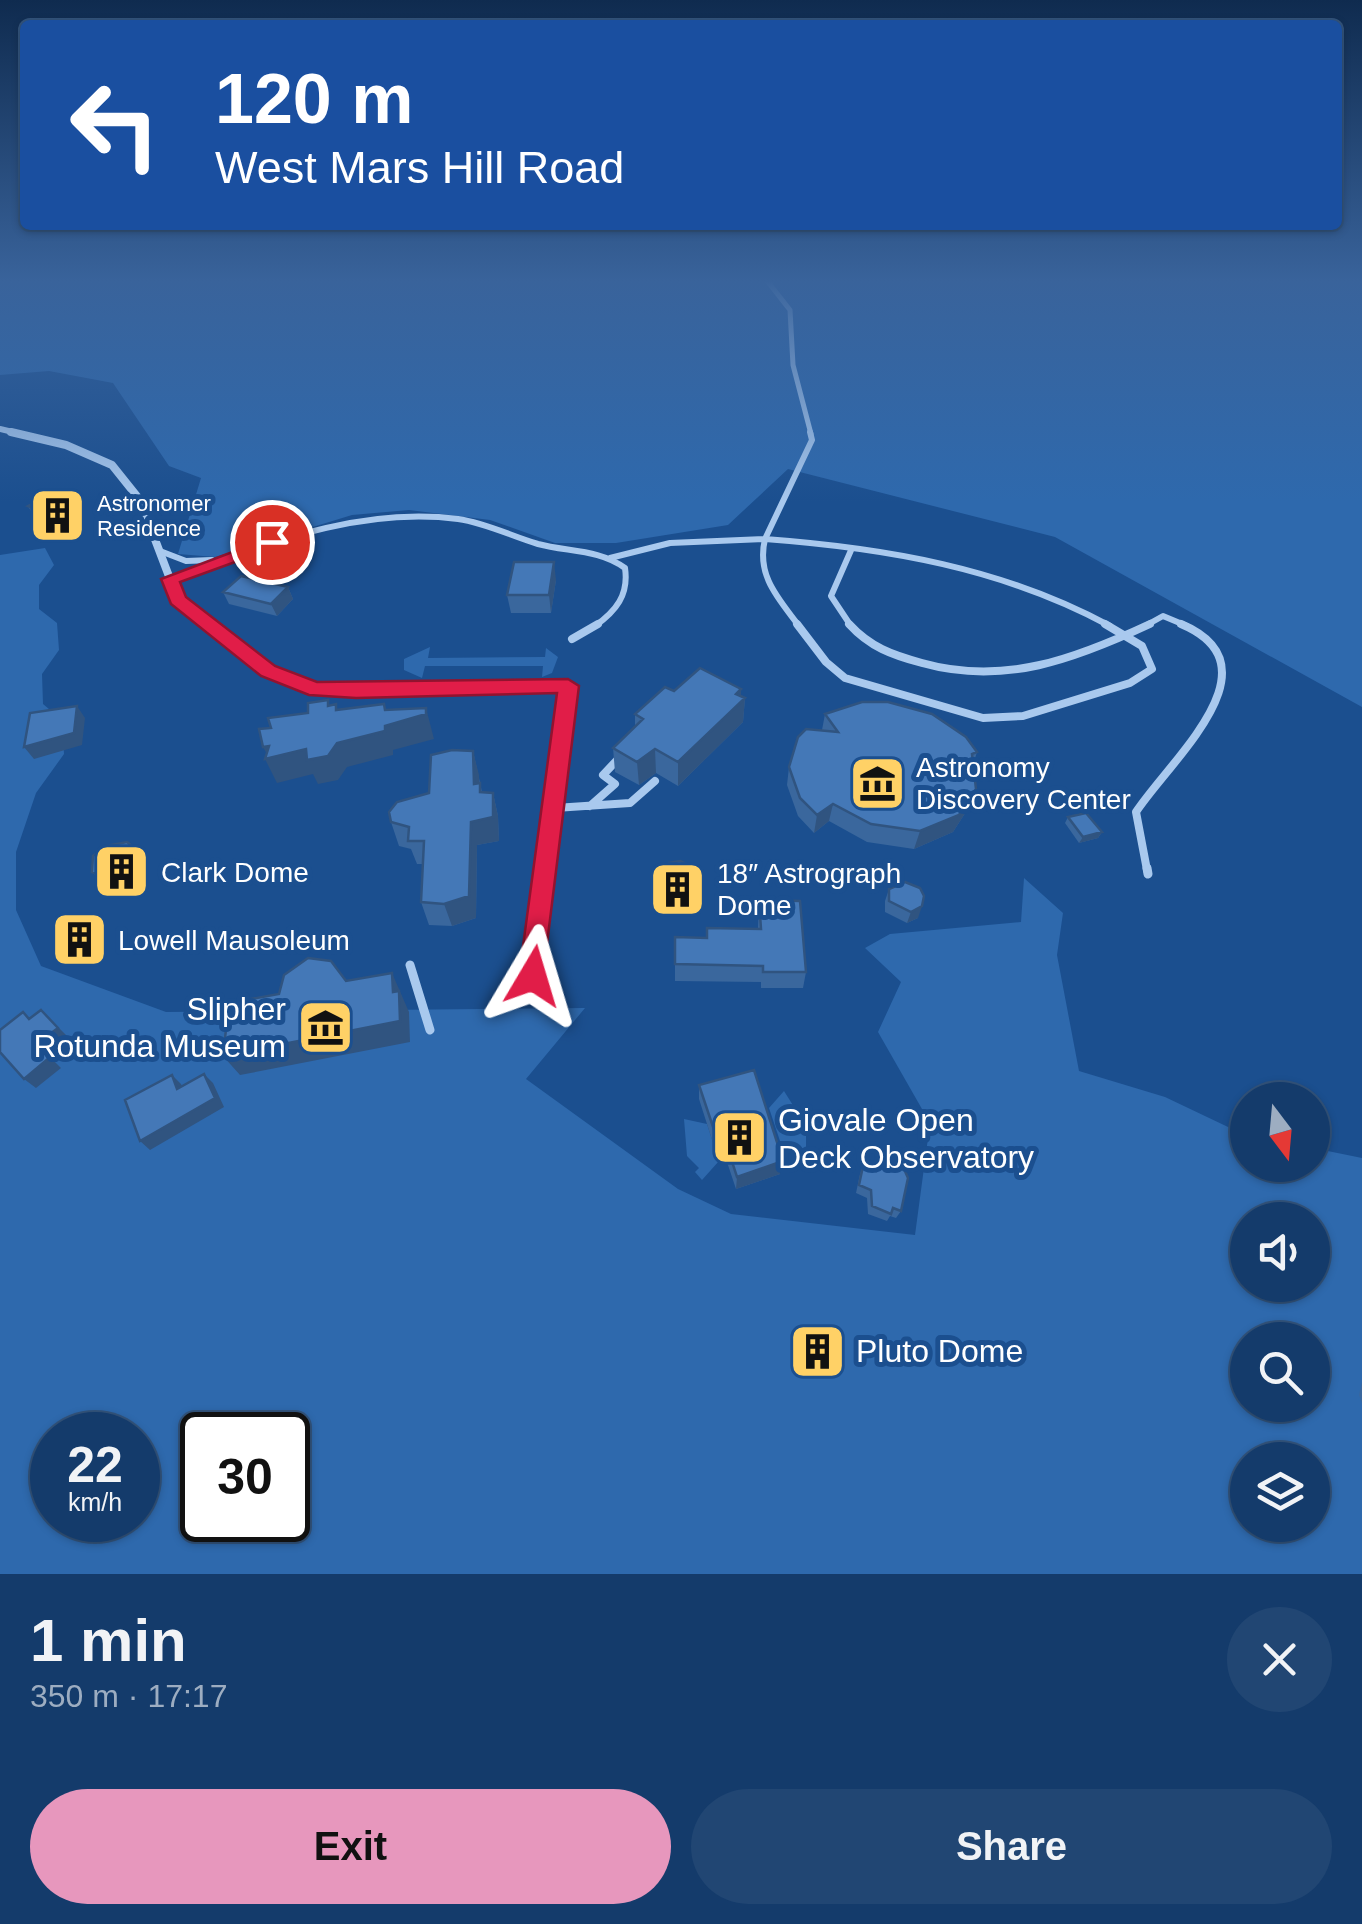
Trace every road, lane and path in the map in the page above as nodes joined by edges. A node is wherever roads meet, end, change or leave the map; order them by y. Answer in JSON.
{"nodes":[{"id":1,"x":793,"y":355,"type":"edge"},
{"id":2,"x":0,"y":430,"type":"edge"},
{"id":3,"x":767,"y":537,"type":"junction"},
{"id":4,"x":852,"y":548,"type":"junction"},
{"id":5,"x":160,"y":551,"type":"junction"},
{"id":6,"x":231,"y":557,"type":"junction"},
{"id":7,"x":610,"y":558,"type":"junction"},
{"id":8,"x":170,"y":579,"type":"junction"},
{"id":9,"x":1126,"y":635,"type":"junction"},
{"id":10,"x":572,"y":639,"type":"dead end"},
{"id":11,"x":630,"y":742,"type":"edge"},
{"id":12,"x":655,"y":781,"type":"dead end"},
{"id":13,"x":588,"y":807,"type":"junction"},
{"id":14,"x":555,"y":808,"type":"junction"},
{"id":15,"x":1148,"y":874,"type":"dead end"},
{"id":16,"x":410,"y":964,"type":"dead end"},
{"id":17,"x":533,"y":976,"type":"dead end"},
{"id":18,"x":430,"y":1030,"type":"dead end"}],
"edges":[{"from":1,"to":3,"type":"lane"},
{"from":2,"to":5,"type":"street"},
{"from":3,"to":4,"type":"lane"},
{"from":3,"to":7,"type":"lane"},
{"from":3,"to":9,"type":"lane"},
{"from":4,"to":9,"type":"lane"},
{"from":4,"to":9,"type":"lane"},
{"from":5,"to":6,"type":"lane"},
{"from":5,"to":8,"type":"street"},
{"from":6,"to":7,"type":"lane"},
{"from":6,"to":8,"type":"lane"},
{"from":7,"to":10,"type":"lane"},
{"from":8,"to":14,"type":"street"},
{"from":9,"to":15,"type":"lane"},
{"from":11,"to":13,"type":"lane"},
{"from":12,"to":13,"type":"lane"},
{"from":13,"to":14,"type":"lane"},
{"from":14,"to":17,"type":"street"},
{"from":16,"to":18,"type":"lane"}]}
